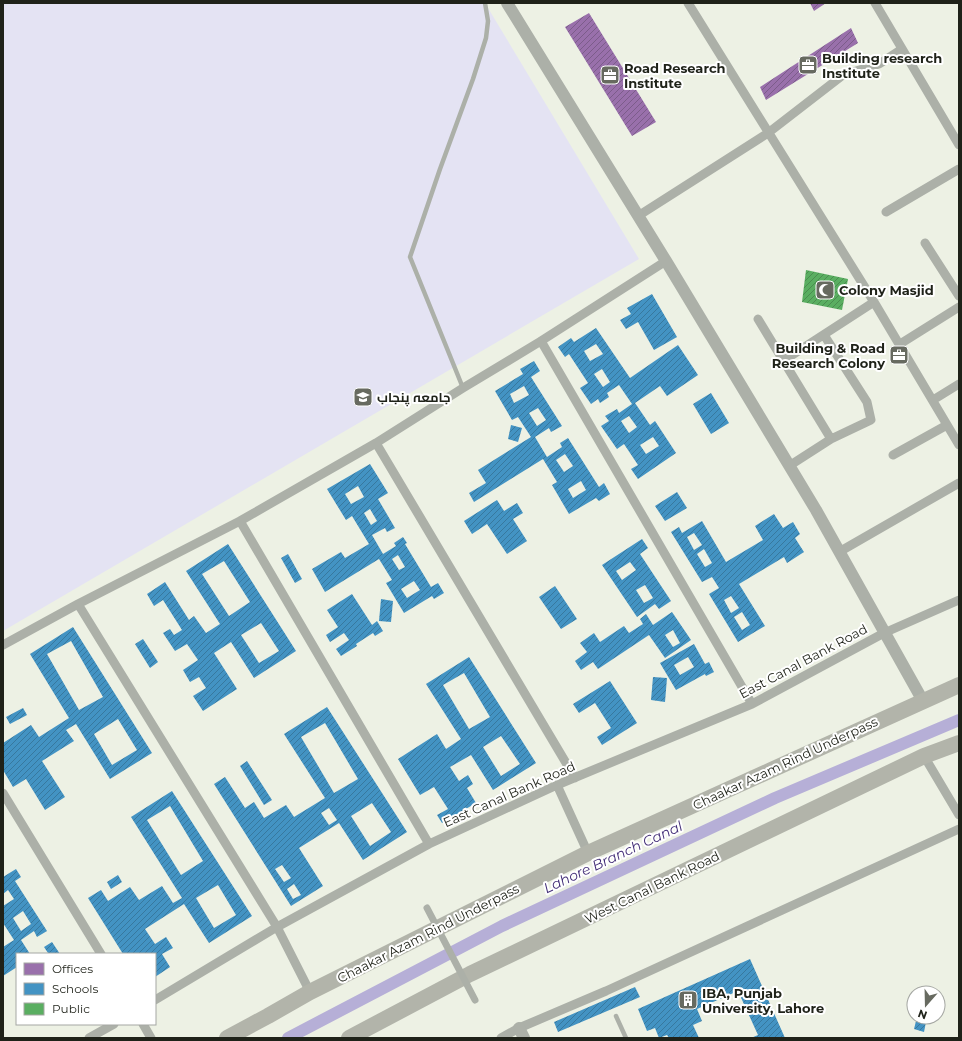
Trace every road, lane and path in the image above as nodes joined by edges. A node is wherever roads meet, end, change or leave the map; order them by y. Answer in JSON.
{"nodes":[{"id":1,"x":485,"y":3,"type":"edge"},
{"id":2,"x":507,"y":3,"type":"edge"},
{"id":3,"x":688,"y":3,"type":"edge"},
{"id":4,"x":875,"y":3,"type":"edge"},
{"id":5,"x":902,"y":49,"type":"junction"},
{"id":6,"x":768,"y":133,"type":"junction"},
{"id":7,"x":959,"y":145,"type":"edge"},
{"id":8,"x":959,"y":169,"type":"edge"},
{"id":9,"x":886,"y":212,"type":"dead end"},
{"id":10,"x":638,"y":216,"type":"junction"},
{"id":11,"x":925,"y":243,"type":"dead end"},
{"id":12,"x":666,"y":261,"type":"junction"},
{"id":13,"x":959,"y":296,"type":"edge"},
{"id":14,"x":874,"y":302,"type":"junction"},
{"id":15,"x":959,"y":307,"type":"edge"},
{"id":16,"x":758,"y":319,"type":"dead end"},
{"id":17,"x":824,"y":334,"type":"junction"},
{"id":18,"x":542,"y":341,"type":"junction"},
{"id":19,"x":900,"y":344,"type":"junction"},
{"id":20,"x":783,"y":361,"type":"junction"},
{"id":21,"x":959,"y":384,"type":"edge"},
{"id":22,"x":463,"y":388,"type":"junction"},
{"id":23,"x":933,"y":400,"type":"junction"},
{"id":24,"x":947,"y":425,"type":"junction"},
{"id":25,"x":831,"y":439,"type":"junction"},
{"id":26,"x":376,"y":443,"type":"junction"},
{"id":27,"x":959,"y":445,"type":"edge"},
{"id":28,"x":893,"y":455,"type":"dead end"},
{"id":29,"x":789,"y":466,"type":"junction"},
{"id":30,"x":959,"y":483,"type":"edge"},
{"id":31,"x":240,"y":521,"type":"junction"},
{"id":32,"x":839,"y":552,"type":"junction"},
{"id":33,"x":959,"y":600,"type":"edge"},
{"id":34,"x":78,"y":604,"type":"junction"},
{"id":35,"x":884,"y":633,"type":"junction"},
{"id":36,"x":3,"y":645,"type":"edge"},
{"id":37,"x":959,"y":685,"type":"edge"},
{"id":38,"x":923,"y":701,"type":"junction"},
{"id":39,"x":752,"y":704,"type":"junction"},
{"id":40,"x":959,"y":743,"type":"edge"},
{"id":41,"x":924,"y":756,"type":"junction"},
{"id":42,"x":575,"y":778,"type":"junction"},
{"id":43,"x":558,"y":785,"type":"junction"},
{"id":44,"x":3,"y":793,"type":"edge"},
{"id":45,"x":959,"y":815,"type":"edge"},
{"id":46,"x":959,"y":829,"type":"edge"},
{"id":47,"x":429,"y":844,"type":"junction"},
{"id":48,"x":588,"y":853,"type":"junction"},
{"id":49,"x":426,"y":908,"type":"dead end"},
{"id":50,"x":277,"y":927,"type":"junction"},
{"id":51,"x":100,"y":953,"type":"edge"},
{"id":52,"x":310,"y":992,"type":"junction"},
{"id":53,"x":156,"y":999,"type":"edge"},
{"id":54,"x":475,"y":1000,"type":"dead end"},
{"id":55,"x":616,"y":1016,"type":"dead end"},
{"id":56,"x":112,"y":1025,"type":"edge"},
{"id":57,"x":144,"y":1025,"type":"edge"},
{"id":58,"x":522,"y":1033,"type":"edge"},
{"id":59,"x":89,"y":1038,"type":"edge"},
{"id":60,"x":151,"y":1038,"type":"edge"},
{"id":61,"x":227,"y":1038,"type":"edge"},
{"id":62,"x":349,"y":1038,"type":"edge"},
{"id":63,"x":501,"y":1038,"type":"edge"},
{"id":64,"x":626,"y":1038,"type":"edge"}],
"edges":[{"from":1,"to":22,"type":"lane"},
{"from":2,"to":10,"type":"street"},
{"from":3,"to":6,"type":"street"},
{"from":4,"to":5,"type":"street"},
{"from":5,"to":6,"type":"street"},
{"from":5,"to":7,"type":"street"},
{"from":6,"to":10,"type":"street"},
{"from":6,"to":14,"type":"street"},
{"from":8,"to":9,"type":"street"},
{"from":10,"to":12,"type":"street"},
{"from":11,"to":13,"type":"street"},
{"from":12,"to":18,"type":"street"},
{"from":12,"to":29,"type":"street"},
{"from":14,"to":17,"type":"street"},
{"from":14,"to":19,"type":"street"},
{"from":15,"to":19,"type":"street"},
{"from":16,"to":20,"type":"street"},
{"from":17,"to":20,"type":"street"},
{"from":17,"to":25,"type":"street"},
{"from":18,"to":22,"type":"street"},
{"from":18,"to":39,"type":"street"},
{"from":19,"to":23,"type":"street"},
{"from":20,"to":25,"type":"street"},
{"from":21,"to":23,"type":"street"},
{"from":22,"to":26,"type":"street"},
{"from":23,"to":24,"type":"street"},
{"from":24,"to":27,"type":"street"},
{"from":24,"to":28,"type":"street"},
{"from":25,"to":29,"type":"street"},
{"from":26,"to":31,"type":"street"},
{"from":26,"to":42,"type":"street"},
{"from":29,"to":32,"type":"street"},
{"from":30,"to":32,"type":"street"},
{"from":31,"to":34,"type":"street"},
{"from":31,"to":47,"type":"street"},
{"from":32,"to":35,"type":"street"},
{"from":33,"to":35,"type":"street","name":"East Canal Bank Road"},
{"from":34,"to":36,"type":"street"},
{"from":34,"to":50,"type":"street"},
{"from":35,"to":38,"type":"street"},
{"from":35,"to":39,"type":"street","name":"East Canal Bank Road"},
{"from":37,"to":38,"type":"highway","name":"Chaakar Azam Rind Underpass"},
{"from":38,"to":48,"type":"highway","name":"Chaakar Azam Rind Underpass"},
{"from":39,"to":42,"type":"street","name":"East Canal Bank Road"},
{"from":40,"to":41,"type":"highway","name":"West Canal Bank Road"},
{"from":41,"to":45,"type":"street"},
{"from":41,"to":62,"type":"highway","name":"West Canal Bank Road"},
{"from":42,"to":43,"type":"street","name":"East Canal Bank Road"},
{"from":43,"to":47,"type":"street","name":"East Canal Bank Road"},
{"from":43,"to":48,"type":"street"},
{"from":44,"to":51,"type":"street"},
{"from":46,"to":58,"type":"street"},
{"from":47,"to":50,"type":"street","name":"East Canal Bank Road"},
{"from":48,"to":52,"type":"highway","name":"Chaakar Azam Rind Underpass"},
{"from":49,"to":54,"type":"street","bridge":true},
{"from":50,"to":52,"type":"street"},
{"from":50,"to":53,"type":"street","name":"East Canal Bank Road"},
{"from":52,"to":61,"type":"highway","name":"Chaakar Azam Rind Underpass"},
{"from":55,"to":64,"type":"lane"},
{"from":56,"to":59,"type":"street"},
{"from":57,"to":60,"type":"street"},
{"from":58,"to":63,"type":"street"}]}
